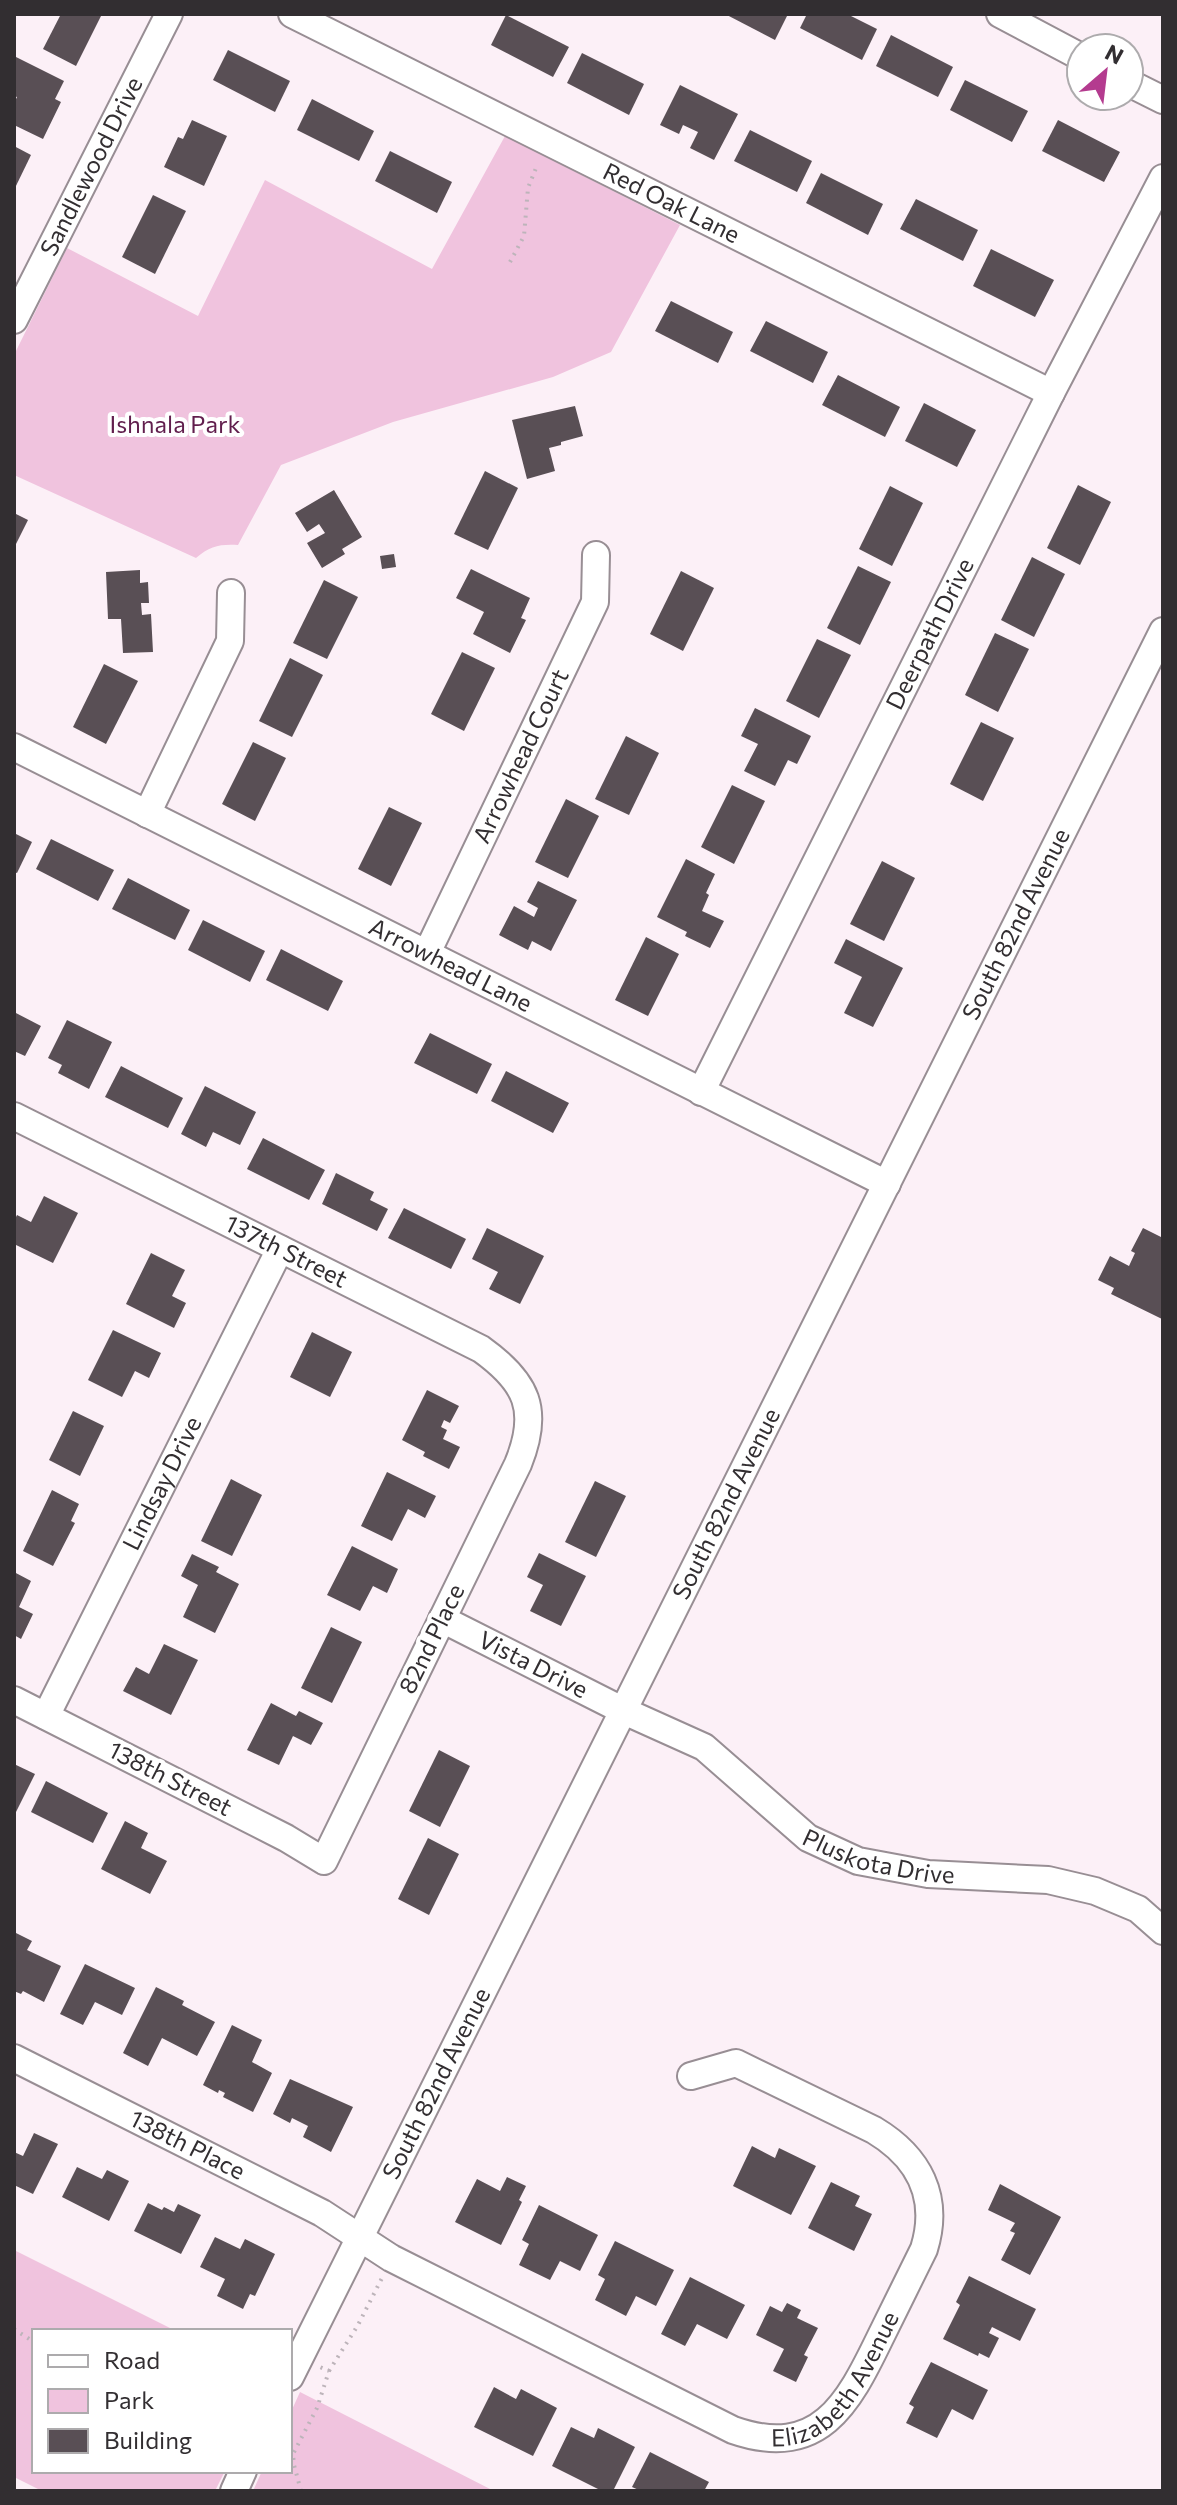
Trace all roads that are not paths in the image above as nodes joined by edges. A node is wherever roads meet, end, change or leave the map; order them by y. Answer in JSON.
{"nodes":[{"id":1,"x":169,"y":14,"type":"edge"},
{"id":2,"x":292,"y":14,"type":"edge"},
{"id":3,"x":1000,"y":14,"type":"edge"},
{"id":4,"x":1065,"y":49,"type":"edge"},
{"id":5,"x":1145,"y":91,"type":"edge"},
{"id":6,"x":1163,"y":100,"type":"edge"},
{"id":7,"x":1163,"y":178,"type":"edge"},
{"id":8,"x":14,"y":320,"type":"edge"},
{"id":9,"x":1051,"y":393,"type":"junction"},
{"id":10,"x":596,"y":555,"type":"dead end"},
{"id":11,"x":231,"y":593,"type":"dead end"},
{"id":12,"x":1163,"y":631,"type":"edge"},
{"id":13,"x":14,"y":747,"type":"edge"},
{"id":14,"x":147,"y":814,"type":"junction"},
{"id":15,"x":427,"y":953,"type":"junction"},
{"id":16,"x":701,"y":1092,"type":"junction"},
{"id":17,"x":14,"y":1116,"type":"edge"},
{"id":18,"x":887,"y":1184,"type":"junction"},
{"id":19,"x":280,"y":1249,"type":"junction"},
{"id":20,"x":529,"y":1415,"type":"joint"},
{"id":21,"x":442,"y":1619,"type":"junction"},
{"id":22,"x":14,"y":1700,"type":"edge"},
{"id":23,"x":624,"y":1711,"type":"junction"},
{"id":24,"x":46,"y":1716,"type":"junction"},
{"id":25,"x":324,"y":1861,"type":"joint"},
{"id":26,"x":1163,"y":1931,"type":"edge"},
{"id":27,"x":14,"y":2058,"type":"edge"},
{"id":28,"x":691,"y":2076,"type":"dead end"},
{"id":29,"x":359,"y":2236,"type":"junction"},
{"id":30,"x":292,"y":2373,"type":"edge"}],
"edges":[{"from":1,"to":8,"type":"street","name":"Sandlewood Drive"},
{"from":2,"to":9,"type":"street","name":"Red Oak Lane"},
{"from":3,"to":4,"type":"street"},
{"from":5,"to":6,"type":"street"},
{"from":7,"to":9,"type":"street","name":"Deerpath Drive"},
{"from":9,"to":16,"type":"street","name":"Deerpath Drive"},
{"from":10,"to":15,"type":"street","name":"Arrowhead Court"},
{"from":11,"to":14,"type":"street"},
{"from":12,"to":18,"type":"street","name":"South 82nd Avenue"},
{"from":13,"to":14,"type":"street","name":"Arrowhead Lane"},
{"from":14,"to":15,"type":"street","name":"Arrowhead Lane"},
{"from":15,"to":16,"type":"street","name":"Arrowhead Lane"},
{"from":16,"to":18,"type":"street","name":"Arrowhead Lane"},
{"from":17,"to":19,"type":"street","name":"137th Street"},
{"from":18,"to":23,"type":"street","name":"South 82nd Avenue"},
{"from":19,"to":20,"type":"street","name":"137th Street"},
{"from":19,"to":24,"type":"street","name":"Lindsay Drive"},
{"from":20,"to":21,"type":"street","name":"82nd Place"},
{"from":21,"to":23,"type":"street","name":"Vista Drive"},
{"from":21,"to":25,"type":"street","name":"82nd Place"},
{"from":22,"to":24,"type":"street","name":"138th Street"},
{"from":23,"to":26,"type":"street","name":"Pluskota Drive"},
{"from":23,"to":29,"type":"street","name":"South 82nd Avenue"},
{"from":24,"to":25,"type":"street","name":"138th Street"},
{"from":27,"to":29,"type":"street","name":"138th Place"},
{"from":28,"to":29,"type":"street","name":"Elizabeth Avenue"},
{"from":29,"to":30,"type":"street","name":"South 82nd Avenue"}]}
